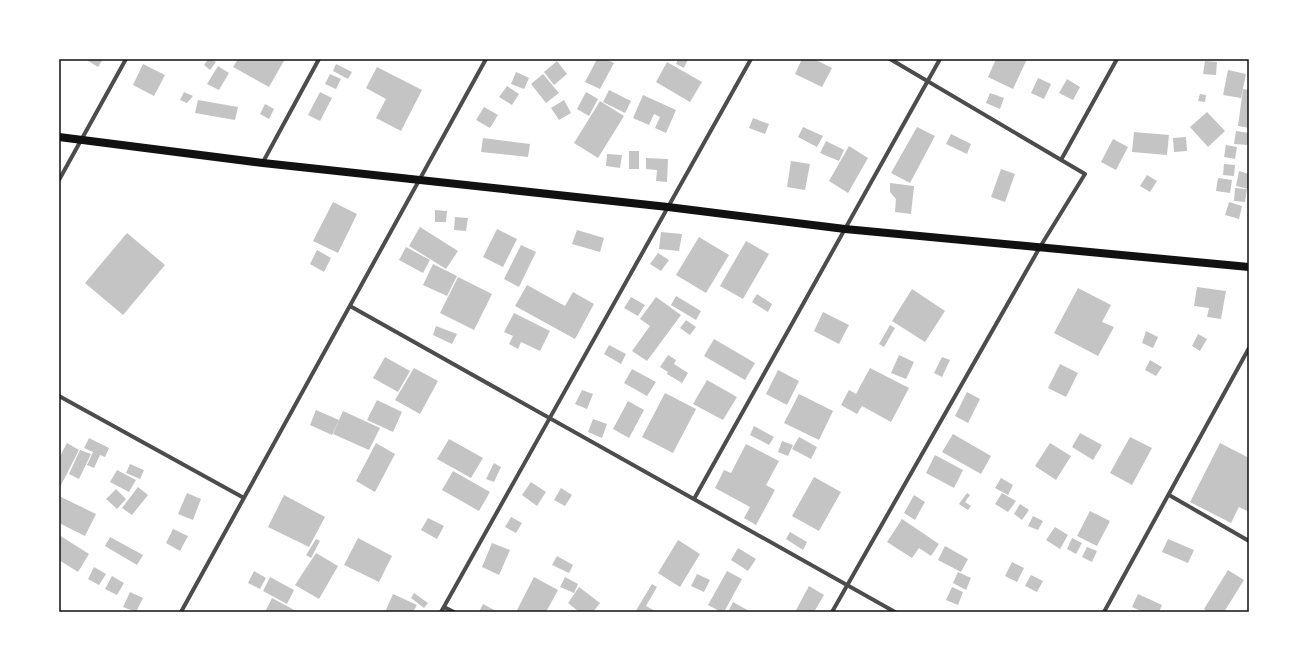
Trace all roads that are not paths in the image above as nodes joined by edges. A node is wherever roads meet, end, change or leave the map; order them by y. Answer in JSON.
{"nodes":[{"id":1,"x":126,"y":59,"type":"edge"},
{"id":2,"x":319,"y":59,"type":"edge"},
{"id":3,"x":486,"y":59,"type":"edge"},
{"id":4,"x":751,"y":59,"type":"edge"},
{"id":5,"x":890,"y":59,"type":"edge"},
{"id":6,"x":940,"y":59,"type":"edge"},
{"id":7,"x":1116,"y":59,"type":"edge"},
{"id":8,"x":928,"y":80,"type":"junction"},
{"id":9,"x":59,"y":137,"type":"edge"},
{"id":10,"x":81,"y":140,"type":"junction"},
{"id":11,"x":1061,"y":160,"type":"junction"},
{"id":12,"x":262,"y":163,"type":"junction"},
{"id":13,"x":59,"y":180,"type":"edge"},
{"id":14,"x":420,"y":180,"type":"junction"},
{"id":15,"x":668,"y":207,"type":"junction"},
{"id":16,"x":844,"y":229,"type":"junction"},
{"id":17,"x":1040,"y":248,"type":"junction"},
{"id":18,"x":1249,"y":267,"type":"edge"},
{"id":19,"x":350,"y":306,"type":"junction"},
{"id":20,"x":1249,"y":348,"type":"edge"},
{"id":21,"x":59,"y":396,"type":"edge"},
{"id":22,"x":550,"y":418,"type":"junction"},
{"id":23,"x":1169,"y":495,"type":"junction"},
{"id":24,"x":244,"y":498,"type":"junction"},
{"id":25,"x":694,"y":499,"type":"junction"},
{"id":26,"x":1249,"y":541,"type":"edge"},
{"id":27,"x":847,"y":585,"type":"junction"},
{"id":28,"x":444,"y":607,"type":"junction"},
{"id":29,"x":181,"y":612,"type":"edge"},
{"id":30,"x":441,"y":612,"type":"edge"},
{"id":31,"x":454,"y":612,"type":"edge"},
{"id":32,"x":832,"y":612,"type":"edge"},
{"id":33,"x":895,"y":612,"type":"edge"},
{"id":34,"x":1104,"y":612,"type":"edge"}],
"edges":[{"from":1,"to":10,"type":"street"},
{"from":2,"to":12,"type":"street"},
{"from":3,"to":14,"type":"street"},
{"from":4,"to":15,"type":"street"},
{"from":5,"to":8,"type":"street"},
{"from":6,"to":8,"type":"street"},
{"from":7,"to":11,"type":"street"},
{"from":8,"to":11,"type":"street"},
{"from":8,"to":16,"type":"street"},
{"from":9,"to":10,"type":"main road"},
{"from":10,"to":12,"type":"main road"},
{"from":10,"to":13,"type":"street"},
{"from":11,"to":17,"type":"street"},
{"from":12,"to":14,"type":"main road"},
{"from":14,"to":15,"type":"main road"},
{"from":14,"to":19,"type":"street"},
{"from":15,"to":16,"type":"main road"},
{"from":15,"to":22,"type":"street"},
{"from":16,"to":17,"type":"main road"},
{"from":16,"to":25,"type":"street"},
{"from":17,"to":18,"type":"main road"},
{"from":17,"to":27,"type":"street"},
{"from":19,"to":22,"type":"street"},
{"from":19,"to":24,"type":"street"},
{"from":20,"to":23,"type":"street"},
{"from":21,"to":24,"type":"street"},
{"from":22,"to":25,"type":"street"},
{"from":22,"to":28,"type":"street"},
{"from":23,"to":26,"type":"street"},
{"from":23,"to":34,"type":"street"},
{"from":24,"to":29,"type":"street"},
{"from":25,"to":27,"type":"street"},
{"from":27,"to":32,"type":"street"},
{"from":27,"to":33,"type":"street"},
{"from":28,"to":30,"type":"street"},
{"from":28,"to":31,"type":"street"}]}
